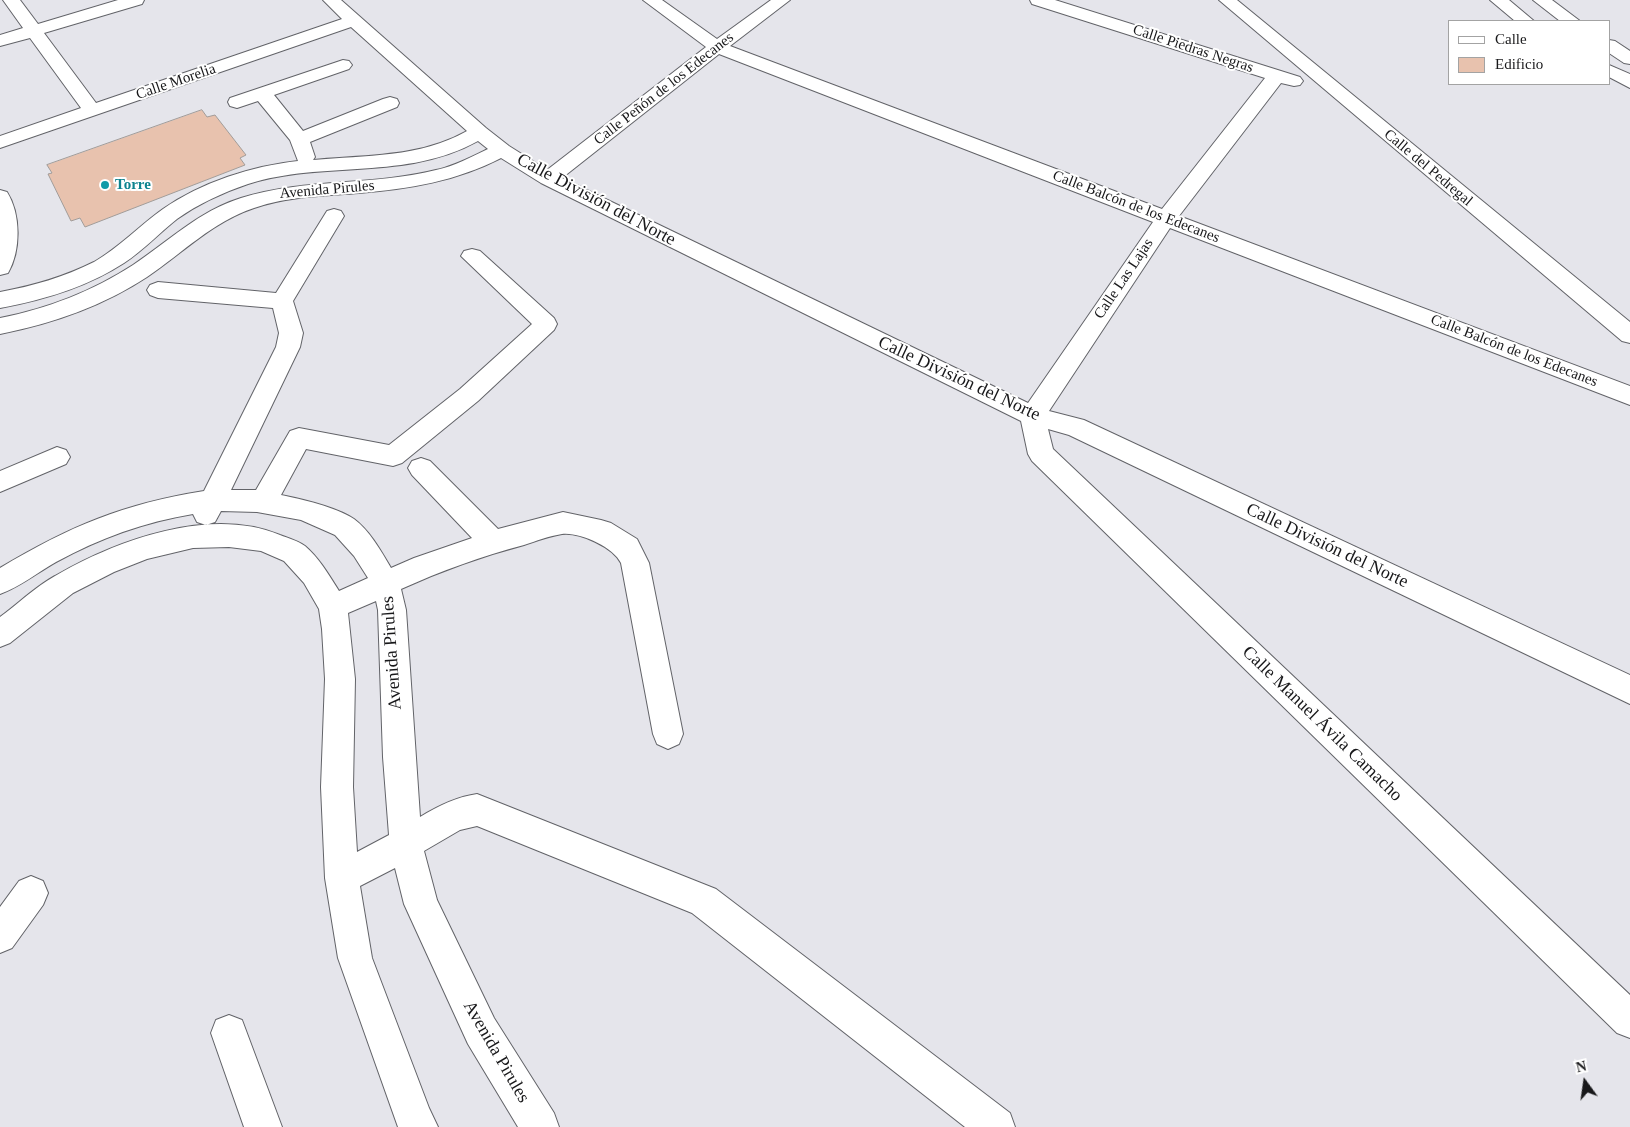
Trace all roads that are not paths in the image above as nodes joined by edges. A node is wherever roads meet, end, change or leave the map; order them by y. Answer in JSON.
{"nodes":[{"id":1,"x":11,"y":0,"type":"edge"},
{"id":2,"x":136,"y":0,"type":"edge"},
{"id":3,"x":331,"y":0,"type":"edge"},
{"id":4,"x":650,"y":0,"type":"edge"},
{"id":5,"x":782,"y":0,"type":"edge"},
{"id":6,"x":1038,"y":0,"type":"edge"},
{"id":7,"x":1227,"y":0,"type":"edge"},
{"id":8,"x":1498,"y":0,"type":"edge"},
{"id":9,"x":1540,"y":0,"type":"edge"},
{"id":10,"x":1524,"y":20,"type":"edge"},
{"id":11,"x":1570,"y":20,"type":"edge"},
{"id":12,"x":352,"y":21,"type":"junction"},
{"id":13,"x":32,"y":31,"type":"junction"},
{"id":14,"x":0,"y":41,"type":"edge"},
{"id":15,"x":1610,"y":46,"type":"edge"},
{"id":16,"x":717,"y":47,"type":"junction"},
{"id":17,"x":1630,"y":59,"type":"edge"},
{"id":18,"x":343,"y":65,"type":"dead end"},
{"id":19,"x":1610,"y":71,"type":"edge"},
{"id":20,"x":1278,"y":75,"type":"junction"},
{"id":21,"x":1630,"y":82,"type":"edge"},
{"id":22,"x":262,"y":93,"type":"junction"},
{"id":23,"x":1348,"y":100,"type":"junction"},
{"id":24,"x":238,"y":102,"type":"dead end"},
{"id":25,"x":390,"y":103,"type":"dead end"},
{"id":26,"x":93,"y":111,"type":"junction"},
{"id":27,"x":479,"y":132,"type":"junction"},
{"id":28,"x":299,"y":139,"type":"junction"},
{"id":29,"x":0,"y":142,"type":"edge"},
{"id":30,"x":502,"y":150,"type":"junction"},
{"id":31,"x":382,"y":161,"type":"junction"},
{"id":32,"x":304,"y":166,"type":"junction"},
{"id":33,"x":548,"y":179,"type":"junction"},
{"id":34,"x":379,"y":185,"type":"junction"},
{"id":35,"x":0,"y":197,"type":"edge"},
{"id":36,"x":334,"y":216,"type":"dead end"},
{"id":37,"x":1166,"y":218,"type":"junction"},
{"id":38,"x":472,"y":256,"type":"dead end"},
{"id":39,"x":0,"y":268,"type":"edge"},
{"id":40,"x":158,"y":290,"type":"dead end"},
{"id":41,"x":0,"y":300,"type":"edge"},
{"id":42,"x":282,"y":301,"type":"junction"},
{"id":43,"x":0,"y":326,"type":"edge"},
{"id":44,"x":1630,"y":335,"type":"edge"},
{"id":45,"x":1630,"y":396,"type":"edge"},
{"id":46,"x":1032,"y":416,"type":"junction"},
{"id":47,"x":57,"y":457,"type":"dead end"},
{"id":48,"x":421,"y":468,"type":"dead end"},
{"id":49,"x":0,"y":482,"type":"edge"},
{"id":50,"x":214,"y":500,"type":"junction"},
{"id":51,"x":263,"y":502,"type":"junction"},
{"id":52,"x":193,"y":537,"type":"junction"},
{"id":53,"x":493,"y":542,"type":"junction"},
{"id":54,"x":0,"y":582,"type":"edge"},
{"id":55,"x":386,"y":584,"type":"junction"},
{"id":56,"x":333,"y":607,"type":"junction"},
{"id":57,"x":0,"y":634,"type":"edge"},
{"id":58,"x":1630,"y":690,"type":"edge"},
{"id":59,"x":668,"y":734,"type":"dead end"},
{"id":60,"x":406,"y":844,"type":"junction"},
{"id":61,"x":342,"y":878,"type":"junction"},
{"id":62,"x":31,"y":892,"type":"dead end"},
{"id":63,"x":0,"y":936,"type":"edge"},
{"id":64,"x":1630,"y":1020,"type":"edge"},
{"id":65,"x":229,"y":1033,"type":"dead end"},
{"id":66,"x":262,"y":1127,"type":"edge"},
{"id":67,"x":419,"y":1127,"type":"edge"},
{"id":68,"x":540,"y":1127,"type":"edge"},
{"id":69,"x":996,"y":1127,"type":"edge"}],
"edges":[{"from":1,"to":13,"type":"street"},
{"from":2,"to":13,"type":"street"},
{"from":3,"to":12,"type":"street","name":"Calle División del Norte"},
{"from":4,"to":16,"type":"street","name":"Calle Balcón de los Edecanes"},
{"from":5,"to":16,"type":"street","name":"Calle Peñón de los Edecanes"},
{"from":6,"to":20,"type":"street","name":"Calle Piedras Negras"},
{"from":7,"to":23,"type":"street","name":"Calle del Pedregal"},
{"from":8,"to":10,"type":"street"},
{"from":9,"to":11,"type":"street"},
{"from":12,"to":26,"type":"street","name":"Calle Morelia"},
{"from":12,"to":27,"type":"street","name":"Calle División del Norte"},
{"from":13,"to":14,"type":"street"},
{"from":13,"to":26,"type":"street"},
{"from":15,"to":17,"type":"street"},
{"from":16,"to":33,"type":"street","name":"Calle Peñón de los Edecanes"},
{"from":16,"to":37,"type":"street","name":"Calle Balcón de los Edecanes"},
{"from":18,"to":22,"type":"street"},
{"from":19,"to":21,"type":"street"},
{"from":20,"to":23,"type":"street","name":"Calle Piedras Negras"},
{"from":20,"to":37,"type":"street","name":"Calle Las Lajas"},
{"from":22,"to":24,"type":"street"},
{"from":22,"to":28,"type":"street"},
{"from":23,"to":44,"type":"street","name":"Calle del Pedregal"},
{"from":25,"to":28,"type":"street"},
{"from":26,"to":29,"type":"street","name":"Calle Morelia"},
{"from":27,"to":30,"type":"street","name":"Calle División del Norte"},
{"from":27,"to":31,"type":"street","name":"Avenida Pirules"},
{"from":28,"to":32,"type":"street"},
{"from":30,"to":33,"type":"street","name":"Calle División del Norte"},
{"from":30,"to":34,"type":"street","name":"Avenida Pirules"},
{"from":31,"to":32,"type":"street","name":"Avenida Pirules"},
{"from":31,"to":34,"type":"street"},
{"from":32,"to":41,"type":"street","name":"Avenida Pirules"},
{"from":33,"to":46,"type":"street","name":"Calle División del Norte"},
{"from":34,"to":43,"type":"street","name":"Avenida Pirules"},
{"from":35,"to":39,"type":"street"},
{"from":36,"to":42,"type":"street"},
{"from":37,"to":45,"type":"street","name":"Calle Balcón de los Edecanes"},
{"from":37,"to":46,"type":"street","name":"Calle Las Lajas"},
{"from":38,"to":51,"type":"street"},
{"from":40,"to":42,"type":"street"},
{"from":42,"to":50,"type":"street"},
{"from":46,"to":58,"type":"street","name":"Calle División del Norte"},
{"from":46,"to":64,"type":"street","name":"Calle Manuel Ávila Camacho"},
{"from":47,"to":49,"type":"street"},
{"from":48,"to":53,"type":"street"},
{"from":50,"to":51,"type":"street","name":"Avenida Pirules"},
{"from":50,"to":52,"type":"street"},
{"from":50,"to":54,"type":"street","name":"Avenida Pirules"},
{"from":51,"to":55,"type":"street","name":"Avenida Pirules"},
{"from":52,"to":56,"type":"street"},
{"from":52,"to":57,"type":"street"},
{"from":53,"to":55,"type":"street"},
{"from":53,"to":59,"type":"street"},
{"from":55,"to":56,"type":"street"},
{"from":55,"to":60,"type":"street","name":"Avenida Pirules"},
{"from":56,"to":61,"type":"street"},
{"from":60,"to":61,"type":"street"},
{"from":60,"to":68,"type":"street","name":"Avenida Pirules"},
{"from":60,"to":69,"type":"street"},
{"from":61,"to":67,"type":"street"},
{"from":62,"to":63,"type":"street"},
{"from":65,"to":66,"type":"street"}]}
